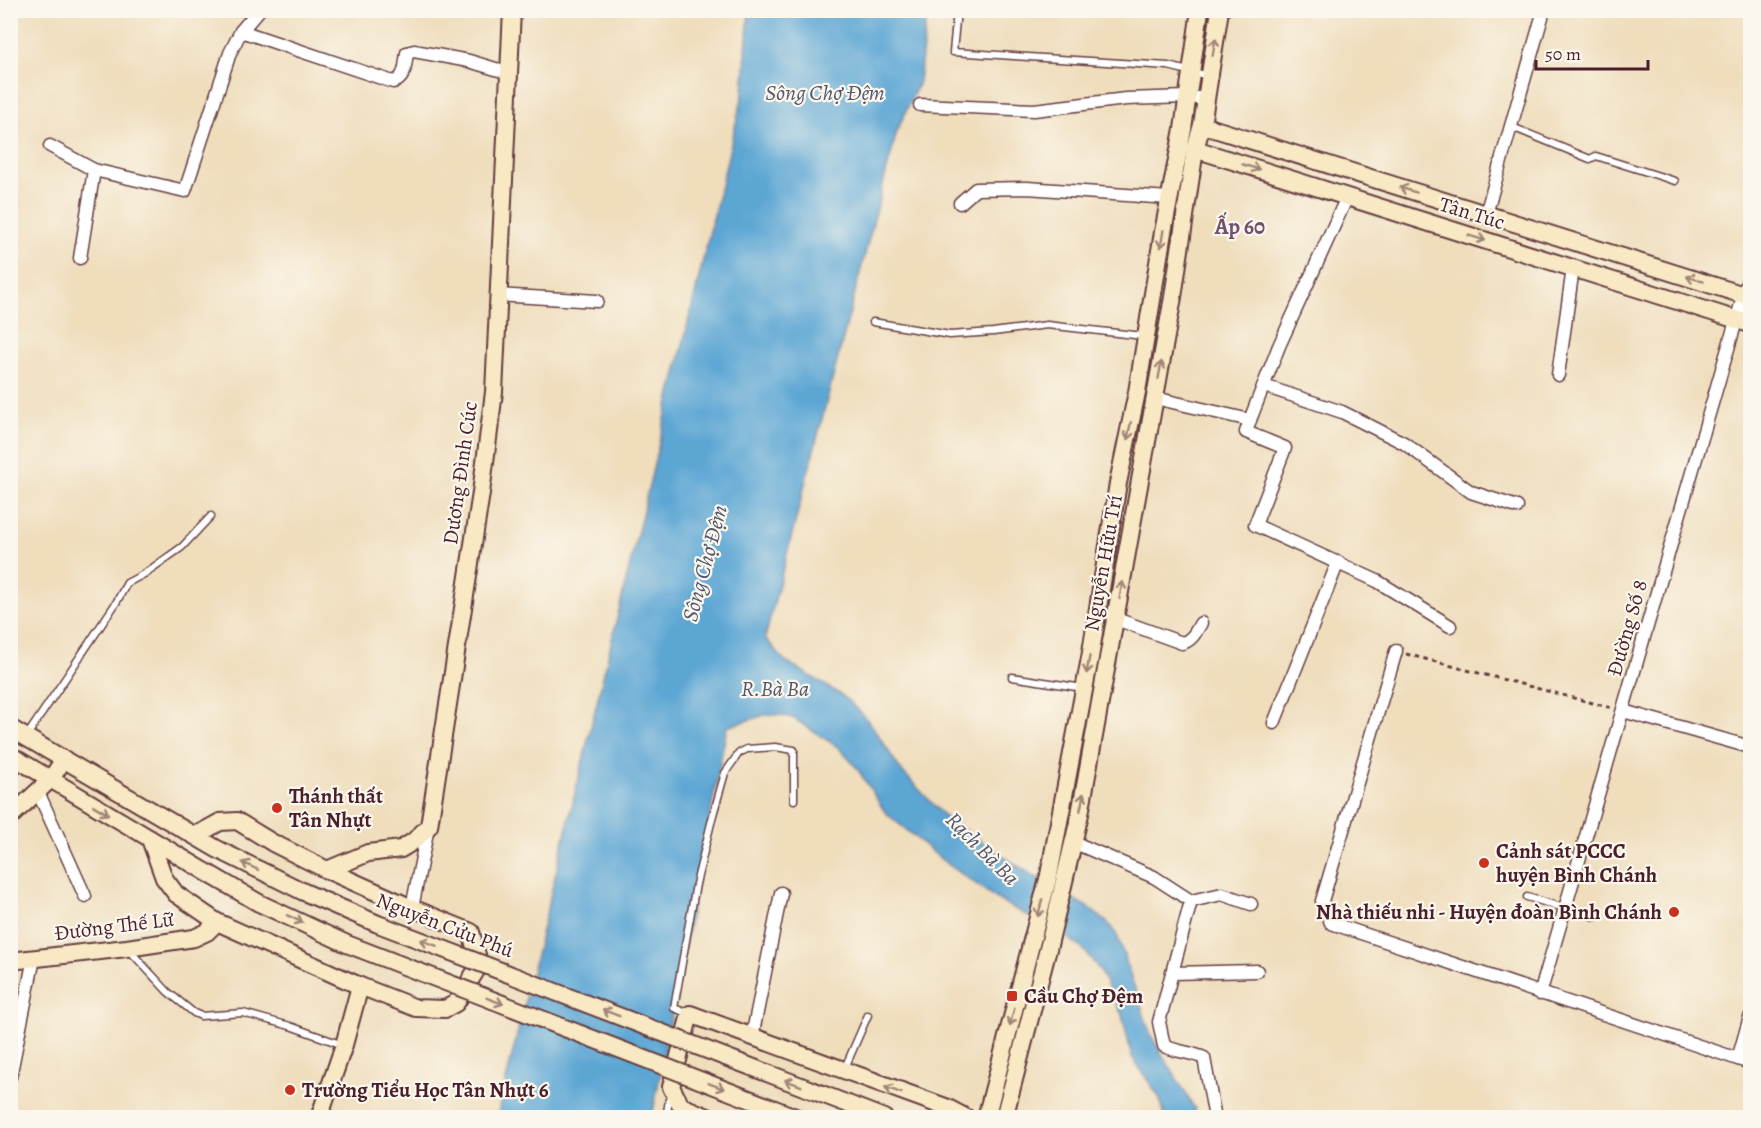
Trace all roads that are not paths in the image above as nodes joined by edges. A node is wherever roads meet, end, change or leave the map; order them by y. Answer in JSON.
{"nodes":[{"id":1,"x":259,"y":10,"type":"edge"},
{"id":2,"x":512,"y":10,"type":"edge"},
{"id":3,"x":957,"y":10,"type":"edge"},
{"id":4,"x":1200,"y":10,"type":"edge"},
{"id":5,"x":1220,"y":10,"type":"edge"},
{"id":6,"x":1544,"y":10,"type":"edge"},
{"id":7,"x":241,"y":31,"type":"junction"},
{"id":8,"x":1192,"y":71,"type":"junction"},
{"id":9,"x":509,"y":73,"type":"junction"},
{"id":10,"x":1210,"y":77,"type":"junction"},
{"id":11,"x":1187,"y":97,"type":"junction"},
{"id":12,"x":1206,"y":99,"type":"junction"},
{"id":13,"x":920,"y":105,"type":"dead end"},
{"id":14,"x":1184,"y":119,"type":"junction"},
{"id":15,"x":1202,"y":125,"type":"junction"},
{"id":16,"x":1512,"y":128,"type":"junction"},
{"id":17,"x":50,"y":146,"type":"dead end"},
{"id":18,"x":1187,"y":147,"type":"junction"},
{"id":19,"x":94,"y":170,"type":"junction"},
{"id":20,"x":1675,"y":181,"type":"dead end"},
{"id":21,"x":1347,"y":197,"type":"junction"},
{"id":22,"x":1169,"y":198,"type":"junction"},
{"id":23,"x":960,"y":202,"type":"dead end"},
{"id":24,"x":1486,"y":214,"type":"junction"},
{"id":25,"x":80,"y":258,"type":"dead end"},
{"id":26,"x":1573,"y":268,"type":"junction"},
{"id":27,"x":1750,"y":273,"type":"edge"},
{"id":28,"x":498,"y":295,"type":"junction"},
{"id":29,"x":1747,"y":296,"type":"edge"},
{"id":30,"x":597,"y":301,"type":"dead end"},
{"id":31,"x":873,"y":322,"type":"dead end"},
{"id":32,"x":1744,"y":322,"type":"edge"},
{"id":33,"x":1147,"y":337,"type":"junction"},
{"id":34,"x":1558,"y":375,"type":"dead end"},
{"id":35,"x":1264,"y":386,"type":"junction"},
{"id":36,"x":1155,"y":398,"type":"junction"},
{"id":37,"x":1250,"y":420,"type":"junction"},
{"id":38,"x":1118,"y":483,"type":"junction"},
{"id":39,"x":1138,"y":489,"type":"junction"},
{"id":40,"x":1517,"y":507,"type":"dead end"},
{"id":41,"x":211,"y":516,"type":"dead end"},
{"id":42,"x":1338,"y":562,"type":"junction"},
{"id":43,"x":1116,"y":620,"type":"junction"},
{"id":44,"x":1201,"y":623,"type":"dead end"},
{"id":45,"x":1450,"y":626,"type":"dead end"},
{"id":46,"x":1396,"y":651,"type":"road end"},
{"id":47,"x":1012,"y":678,"type":"dead end"},
{"id":48,"x":1084,"y":689,"type":"junction"},
{"id":49,"x":1623,"y":711,"type":"junction"},
{"id":50,"x":1274,"y":723,"type":"dead end"},
{"id":51,"x":10,"y":728,"type":"edge"},
{"id":52,"x":26,"y":737,"type":"junction"},
{"id":53,"x":1750,"y":747,"type":"edge"},
{"id":54,"x":10,"y":755,"type":"edge"},
{"id":55,"x":63,"y":759,"type":"junction"},
{"id":56,"x":51,"y":779,"type":"junction"},
{"id":57,"x":38,"y":792,"type":"junction"},
{"id":58,"x":794,"y":800,"type":"dead end"},
{"id":59,"x":10,"y":817,"type":"edge"},
{"id":60,"x":429,"y":826,"type":"junction"},
{"id":61,"x":191,"y":834,"type":"junction"},
{"id":62,"x":150,"y":839,"type":"junction"},
{"id":63,"x":1073,"y":842,"type":"junction"},
{"id":64,"x":327,"y":870,"type":"junction"},
{"id":65,"x":1057,"y":877,"type":"junction"},
{"id":66,"x":782,"y":893,"type":"dead end"},
{"id":67,"x":85,"y":896,"type":"dead end"},
{"id":68,"x":1527,"y":897,"type":"dead end"},
{"id":69,"x":1191,"y":901,"type":"junction"},
{"id":70,"x":1251,"y":903,"type":"dead end"},
{"id":71,"x":411,"y":908,"type":"junction"},
{"id":72,"x":1565,"y":909,"type":"junction"},
{"id":73,"x":1595,"y":917,"type":"dead end"},
{"id":74,"x":218,"y":921,"type":"junction"},
{"id":75,"x":127,"y":948,"type":"junction"},
{"id":76,"x":34,"y":958,"type":"junction"},
{"id":77,"x":10,"y":961,"type":"edge"},
{"id":78,"x":1257,"y":971,"type":"dead end"},
{"id":79,"x":1172,"y":973,"type":"junction"},
{"id":80,"x":360,"y":986,"type":"junction"},
{"id":81,"x":1540,"y":994,"type":"junction"},
{"id":82,"x":690,"y":1014,"type":"junction"},
{"id":83,"x":868,"y":1015,"type":"dead end"},
{"id":84,"x":1750,"y":1017,"type":"edge"},
{"id":85,"x":753,"y":1037,"type":"junction"},
{"id":86,"x":344,"y":1045,"type":"junction"},
{"id":87,"x":1744,"y":1061,"type":"edge"},
{"id":88,"x":843,"y":1072,"type":"junction"},
{"id":89,"x":10,"y":1077,"type":"edge"},
{"id":90,"x":671,"y":1087,"type":"junction"},
{"id":91,"x":985,"y":1117,"type":"edge"},
{"id":92,"x":318,"y":1118,"type":"edge"},
{"id":93,"x":666,"y":1118,"type":"edge"},
{"id":94,"x":710,"y":1118,"type":"edge"},
{"id":95,"x":798,"y":1118,"type":"edge"},
{"id":96,"x":884,"y":1118,"type":"edge"},
{"id":97,"x":967,"y":1118,"type":"edge"},
{"id":98,"x":1004,"y":1118,"type":"edge"},
{"id":99,"x":1215,"y":1118,"type":"edge"}],
"edges":[{"from":1,"to":7,"type":"street"},
{"from":2,"to":9,"type":"main road","name":"Dương Đình Cúc"},
{"from":3,"to":8,"type":"lane"},
{"from":4,"to":8,"type":"main road","name":"Nguyễn Hữu Trí"},
{"from":10,"to":5,"type":"main road","name":"Nguyễn Hữu Trí","one_way":true},
{"from":6,"to":16,"type":"street"},
{"from":7,"to":9,"type":"street"},
{"from":7,"to":19,"type":"street"},
{"from":8,"to":10,"type":"lane"},
{"from":8,"to":11,"type":"main road","name":"Nguyễn Hữu Trí"},
{"from":9,"to":28,"type":"main road","name":"Dương Đình Cúc"},
{"from":10,"to":12,"type":"main road","name":"Nguyễn Hữu Trí"},
{"from":11,"to":12,"type":"street"},
{"from":11,"to":13,"type":"street"},
{"from":11,"to":14,"type":"main road","name":"Nguyễn Hữu Trí"},
{"from":12,"to":15,"type":"main road","name":"Nguyễn Hữu Trí"},
{"from":14,"to":15,"type":"street","name":"Tân Túc"},
{"from":14,"to":18,"type":"main road","name":"Nguyễn Hữu Trí"},
{"from":15,"to":18,"type":"main road","name":"Nguyễn Hữu Trí"},
{"from":24,"to":15,"type":"main road","name":"Tân Túc","one_way":true},
{"from":16,"to":20,"type":"lane"},
{"from":16,"to":24,"type":"street"},
{"from":17,"to":19,"type":"street"},
{"from":18,"to":21,"type":"main road","name":"Tân Túc","one_way":true},
{"from":18,"to":22,"type":"main road","name":"Nguyễn Hữu Trí"},
{"from":36,"to":18,"type":"main road","name":"Nguyễn Hữu Trí","one_way":true},
{"from":19,"to":25,"type":"street"},
{"from":21,"to":26,"type":"main road","name":"Tân Túc","one_way":true},
{"from":21,"to":35,"type":"street"},
{"from":22,"to":23,"type":"street"},
{"from":22,"to":33,"type":"main road","name":"Nguyễn Hữu Trí","one_way":true},
{"from":29,"to":24,"type":"main road","name":"Tân Túc","one_way":true},
{"from":26,"to":32,"type":"main road","name":"Tân Túc"},
{"from":26,"to":34,"type":"street"},
{"from":27,"to":29,"type":"street","name":"Đường Số 8"},
{"from":28,"to":30,"type":"street"},
{"from":28,"to":60,"type":"main road","name":"Dương Đình Cúc"},
{"from":29,"to":32,"type":"street","name":"Đường Số 8"},
{"from":31,"to":33,"type":"lane"},
{"from":32,"to":49,"type":"street","name":"Đường Số 8"},
{"from":33,"to":38,"type":"main road","name":"Nguyễn Hữu Trí","one_way":true},
{"from":35,"to":37,"type":"street"},
{"from":35,"to":40,"type":"street"},
{"from":36,"to":37,"type":"street"},
{"from":36,"to":39,"type":"main road","name":"Nguyễn Hữu Trí"},
{"from":37,"to":42,"type":"street"},
{"from":38,"to":39,"type":"main road"},
{"from":38,"to":48,"type":"main road","name":"Nguyễn Hữu Trí","one_way":true},
{"from":43,"to":39,"type":"main road","name":"Nguyễn Hữu Trí","one_way":true},
{"from":41,"to":52,"type":"lane"},
{"from":42,"to":45,"type":"street"},
{"from":42,"to":50,"type":"street"},
{"from":43,"to":44,"type":"street"},
{"from":63,"to":43,"type":"main road","name":"Nguyễn Hữu Trí","one_way":true},
{"from":46,"to":81,"type":"street"},
{"from":47,"to":48,"type":"lane"},
{"from":48,"to":65,"type":"main road","name":"Nguyễn Hữu Trí"},
{"from":49,"to":53,"type":"street"},
{"from":49,"to":72,"type":"street","name":"Đường Số 8"},
{"from":51,"to":52,"type":"main road","name":"Nguyễn Cửu Phú"},
{"from":52,"to":55,"type":"main road","name":"Nguyễn Cửu Phú"},
{"from":54,"to":56,"type":"main road"},
{"from":55,"to":56,"type":"main road"},
{"from":55,"to":61,"type":"main road","name":"Nguyễn Cửu Phú"},
{"from":56,"to":57,"type":"main road"},
{"from":56,"to":62,"type":"main road","one_way":true},
{"from":57,"to":59,"type":"main road"},
{"from":57,"to":67,"type":"street"},
{"from":58,"to":82,"type":"lane"},
{"from":60,"to":64,"type":"main road"},
{"from":60,"to":71,"type":"street"},
{"from":61,"to":64,"type":"main road"},
{"from":96,"to":61,"type":"main road","name":"Nguyễn Cửu Phú","one_way":true,"bridge":true},
{"from":62,"to":74,"type":"main road"},
{"from":62,"to":95,"type":"main road","one_way":true,"bridge":true},
{"from":63,"to":65,"type":"main road","name":"Nguyễn Hữu Trí"},
{"from":63,"to":69,"type":"street"},
{"from":64,"to":71,"type":"main road"},
{"from":65,"to":91,"type":"main road","name":"Nguyễn Hữu Trí","one_way":true},
{"from":65,"to":98,"type":"main road","name":"Nguyễn Hữu Trí"},
{"from":66,"to":85,"type":"street"},
{"from":68,"to":72,"type":"lane"},
{"from":69,"to":70,"type":"street"},
{"from":69,"to":79,"type":"street"},
{"from":71,"to":80,"type":"main road"},
{"from":72,"to":73,"type":"lane"},
{"from":72,"to":81,"type":"street","name":"Đường Số 8"},
{"from":74,"to":75,"type":"main road","name":"Đường Thế Lữ"},
{"from":74,"to":80,"type":"main road"},
{"from":75,"to":76,"type":"main road","name":"Đường Thế Lữ"},
{"from":75,"to":86,"type":"lane"},
{"from":76,"to":77,"type":"main road","name":"Đường Thế Lữ"},
{"from":76,"to":89,"type":"street"},
{"from":78,"to":79,"type":"street"},
{"from":79,"to":99,"type":"street"},
{"from":80,"to":86,"type":"main road"},
{"from":81,"to":87,"type":"street"},
{"from":82,"to":85,"type":"main road"},
{"from":82,"to":90,"type":"main road"},
{"from":83,"to":88,"type":"lane"},
{"from":84,"to":87,"type":"street"},
{"from":85,"to":88,"type":"main road"},
{"from":86,"to":92,"type":"main road"},
{"from":97,"to":88,"type":"main road","one_way":true},
{"from":90,"to":93,"type":"lane"},
{"from":90,"to":94,"type":"main road"}]}
